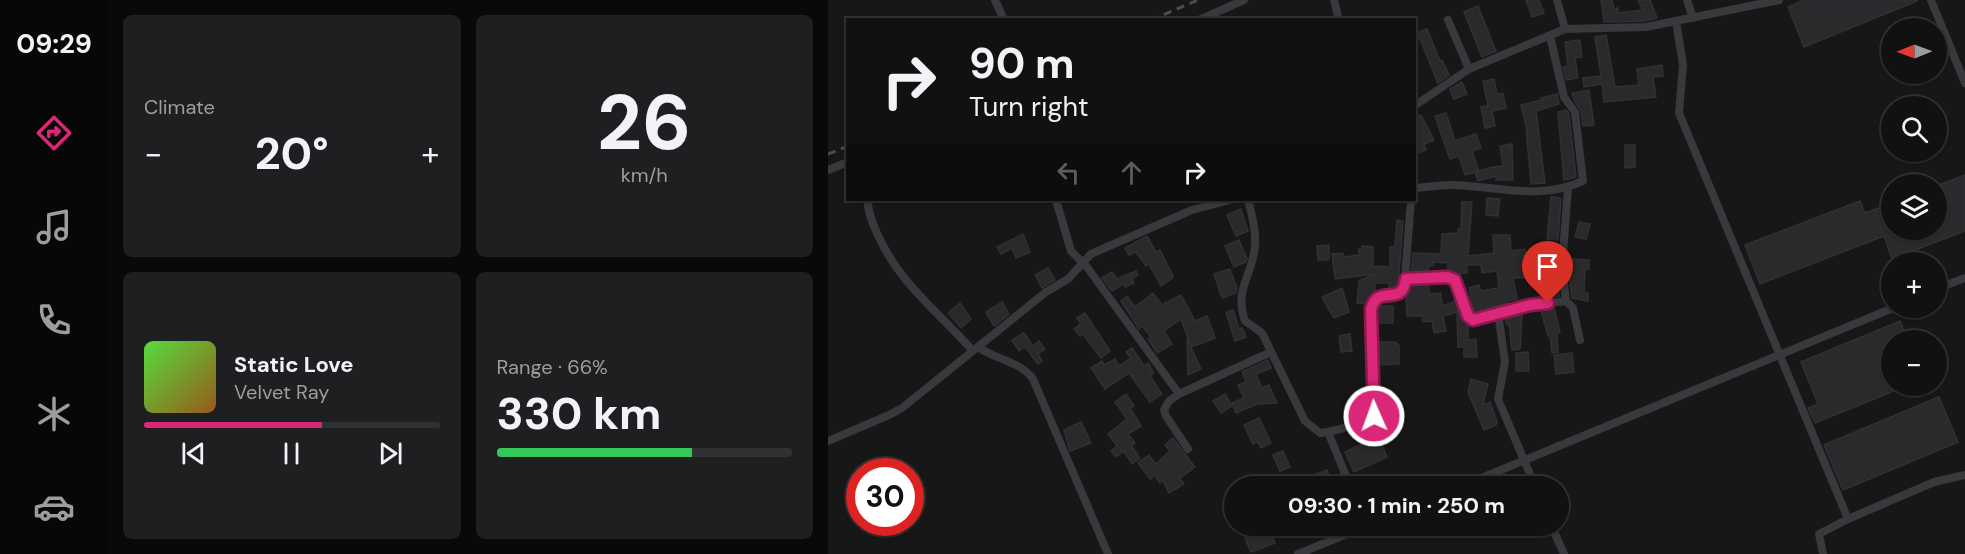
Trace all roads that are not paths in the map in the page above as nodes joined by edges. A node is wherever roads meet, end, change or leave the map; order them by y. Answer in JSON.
{"nodes":[{"id":1,"x":996,"y":0,"type":"edge"},
{"id":2,"x":1244,"y":0,"type":"edge"},
{"id":3,"x":1334,"y":0,"type":"edge"},
{"id":4,"x":1557,"y":0,"type":"edge"},
{"id":5,"x":1687,"y":0,"type":"edge"},
{"id":6,"x":1779,"y":0,"type":"edge"},
{"id":7,"x":1930,"y":0,"type":"edge"},
{"id":8,"x":1003,"y":18,"type":"edge"},
{"id":9,"x":1204,"y":18,"type":"edge"},
{"id":10,"x":1338,"y":18,"type":"edge"},
{"id":11,"x":1693,"y":18,"type":"junction"},
{"id":12,"x":1448,"y":20,"type":"dead end"},
{"id":13,"x":1676,"y":21,"type":"junction"},
{"id":14,"x":1565,"y":29,"type":"junction"},
{"id":15,"x":1550,"y":36,"type":"junction"},
{"id":16,"x":1469,"y":69,"type":"junction"},
{"id":17,"x":1965,"y":83,"type":"edge"},
{"id":18,"x":1416,"y":105,"type":"edge"},
{"id":19,"x":846,"y":163,"type":"edge"},
{"id":20,"x":828,"y":170,"type":"edge"},
{"id":21,"x":1416,"y":188,"type":"edge"},
{"id":22,"x":1568,"y":188,"type":"junction"},
{"id":23,"x":868,"y":201,"type":"edge"},
{"id":24,"x":1056,"y":201,"type":"edge"},
{"id":25,"x":1227,"y":201,"type":"edge"},
{"id":26,"x":1248,"y":201,"type":"edge"},
{"id":27,"x":1411,"y":201,"type":"edge"},
{"id":28,"x":1082,"y":264,"type":"junction"},
{"id":29,"x":1965,"y":278,"type":"edge"},
{"id":30,"x":1406,"y":279,"type":"junction"},
{"id":31,"x":1947,"y":285,"type":"edge"},
{"id":32,"x":1566,"y":301,"type":"junction"},
{"id":33,"x":1881,"y":313,"type":"edge"},
{"id":34,"x":1498,"y":314,"type":"junction"},
{"id":35,"x":1580,"y":340,"type":"dead end"},
{"id":36,"x":975,"y":348,"type":"junction"},
{"id":37,"x":1271,"y":352,"type":"junction"},
{"id":38,"x":1781,"y":354,"type":"junction"},
{"id":39,"x":1179,"y":394,"type":"junction"},
{"id":40,"x":1328,"y":432,"type":"junction"},
{"id":41,"x":828,"y":441,"type":"edge"},
{"id":42,"x":1188,"y":449,"type":"dead end"},
{"id":43,"x":1524,"y":461,"type":"junction"},
{"id":44,"x":1965,"y":475,"type":"edge"},
{"id":45,"x":1346,"y":476,"type":"edge"},
{"id":46,"x":1487,"y":476,"type":"edge"},
{"id":47,"x":1531,"y":476,"type":"edge"},
{"id":48,"x":1848,"y":519,"type":"junction"},
{"id":49,"x":1341,"y":536,"type":"edge"},
{"id":50,"x":1556,"y":536,"type":"edge"},
{"id":51,"x":1108,"y":554,"type":"edge"},
{"id":52,"x":1298,"y":554,"type":"edge"},
{"id":53,"x":1564,"y":554,"type":"edge"},
{"id":54,"x":1823,"y":554,"type":"edge"}],
"edges":[{"from":1,"to":8,"type":"street"},
{"from":2,"to":9,"type":"street"},
{"from":3,"to":10,"type":"street"},
{"from":4,"to":14,"type":"street"},
{"from":5,"to":11,"type":"street"},
{"from":6,"to":11,"type":"street"},
{"from":7,"to":17,"type":"street"},
{"from":11,"to":13,"type":"street"},
{"from":12,"to":16,"type":"street"},
{"from":13,"to":14,"type":"street"},
{"from":13,"to":38,"type":"street"},
{"from":14,"to":15,"type":"street"},
{"from":15,"to":16,"type":"street"},
{"from":15,"to":22,"type":"street"},
{"from":16,"to":18,"type":"street"},
{"from":19,"to":20,"type":"street"},
{"from":21,"to":22,"type":"street"},
{"from":22,"to":32,"type":"street"},
{"from":23,"to":36,"type":"street"},
{"from":24,"to":28,"type":"street"},
{"from":25,"to":28,"type":"street"},
{"from":26,"to":37,"type":"street"},
{"from":27,"to":30,"type":"street"},
{"from":28,"to":36,"type":"street"},
{"from":28,"to":39,"type":"street"},
{"from":29,"to":31,"type":"street"},
{"from":30,"to":34,"type":"street"},
{"from":30,"to":40,"type":"street"},
{"from":32,"to":34,"type":"street"},
{"from":32,"to":35,"type":"street"},
{"from":33,"to":38,"type":"street"},
{"from":34,"to":43,"type":"street"},
{"from":36,"to":41,"type":"street"},
{"from":36,"to":51,"type":"street"},
{"from":37,"to":39,"type":"street"},
{"from":37,"to":40,"type":"street"},
{"from":38,"to":43,"type":"street"},
{"from":38,"to":48,"type":"street"},
{"from":39,"to":42,"type":"street"},
{"from":40,"to":45,"type":"street"},
{"from":43,"to":46,"type":"street"},
{"from":43,"to":47,"type":"street"},
{"from":44,"to":48,"type":"street"},
{"from":48,"to":54,"type":"street"},
{"from":49,"to":52,"type":"street"},
{"from":50,"to":53,"type":"street"}]}
